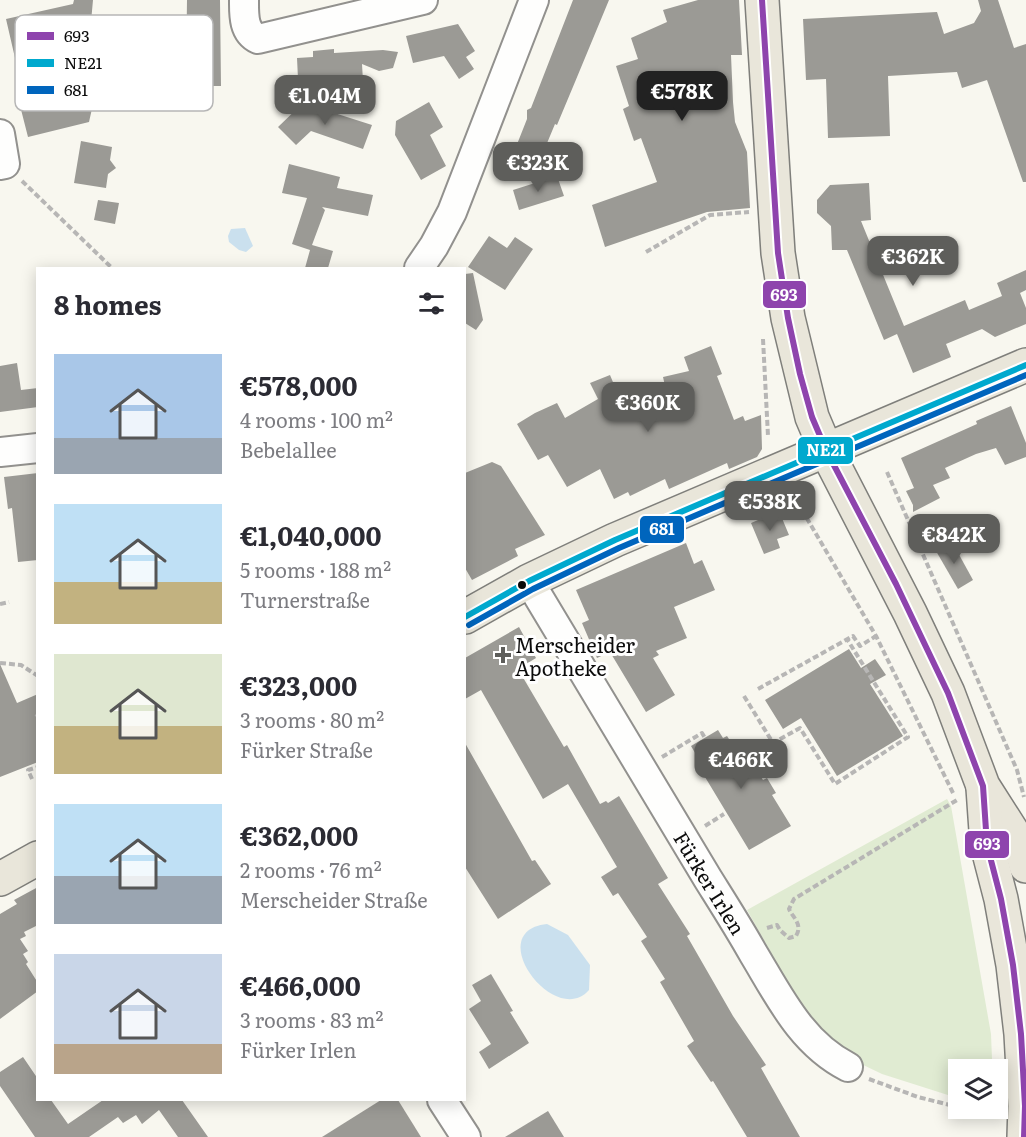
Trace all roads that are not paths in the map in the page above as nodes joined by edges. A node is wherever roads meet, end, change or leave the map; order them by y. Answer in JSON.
{"nodes":[{"id":1,"x":423,"y":0,"type":"edge"},
{"id":2,"x":534,"y":0,"type":"edge"},
{"id":3,"x":762,"y":0,"type":"edge"},
{"id":4,"x":244,"y":7,"type":"edge"},
{"id":5,"x":0,"y":134,"type":"edge"},
{"id":6,"x":3,"y":165,"type":"edge"},
{"id":7,"x":420,"y":267,"type":"edge"},
{"id":8,"x":1026,"y":365,"type":"edge"},
{"id":9,"x":36,"y":448,"type":"edge"},
{"id":10,"x":826,"y":450,"type":"junction"},
{"id":11,"x":0,"y":452,"type":"edge"},
{"id":12,"x":529,"y":581,"type":"junction"},
{"id":13,"x":466,"y":616,"type":"edge"},
{"id":14,"x":970,"y":793,"type":"junction"},
{"id":15,"x":36,"y":859,"type":"edge"},
{"id":16,"x":1026,"y":866,"type":"edge"},
{"id":17,"x":0,"y":879,"type":"edge"},
{"id":18,"x":1020,"y":960,"type":"edge"},
{"id":19,"x":848,"y":1067,"type":"road end"},
{"id":20,"x":443,"y":1101,"type":"edge"},
{"id":21,"x":466,"y":1137,"type":"edge"},
{"id":22,"x":1024,"y":1137,"type":"edge"}],
"edges":[{"from":1,"to":4,"type":"street"},
{"from":2,"to":7,"type":"street"},
{"from":3,"to":10,"type":"main road"},
{"from":5,"to":6,"type":"street"},
{"from":8,"to":10,"type":"main road"},
{"from":9,"to":11,"type":"street"},
{"from":10,"to":12,"type":"main road"},
{"from":10,"to":14,"type":"main road"},
{"from":12,"to":13,"type":"main road"},
{"from":12,"to":19,"type":"street","name":"Fürker Irlen"},
{"from":14,"to":16,"type":"main road"},
{"from":14,"to":18,"type":"main road"},
{"from":15,"to":17,"type":"main road"},
{"from":18,"to":22,"type":"main road"},
{"from":20,"to":21,"type":"street"}]}
